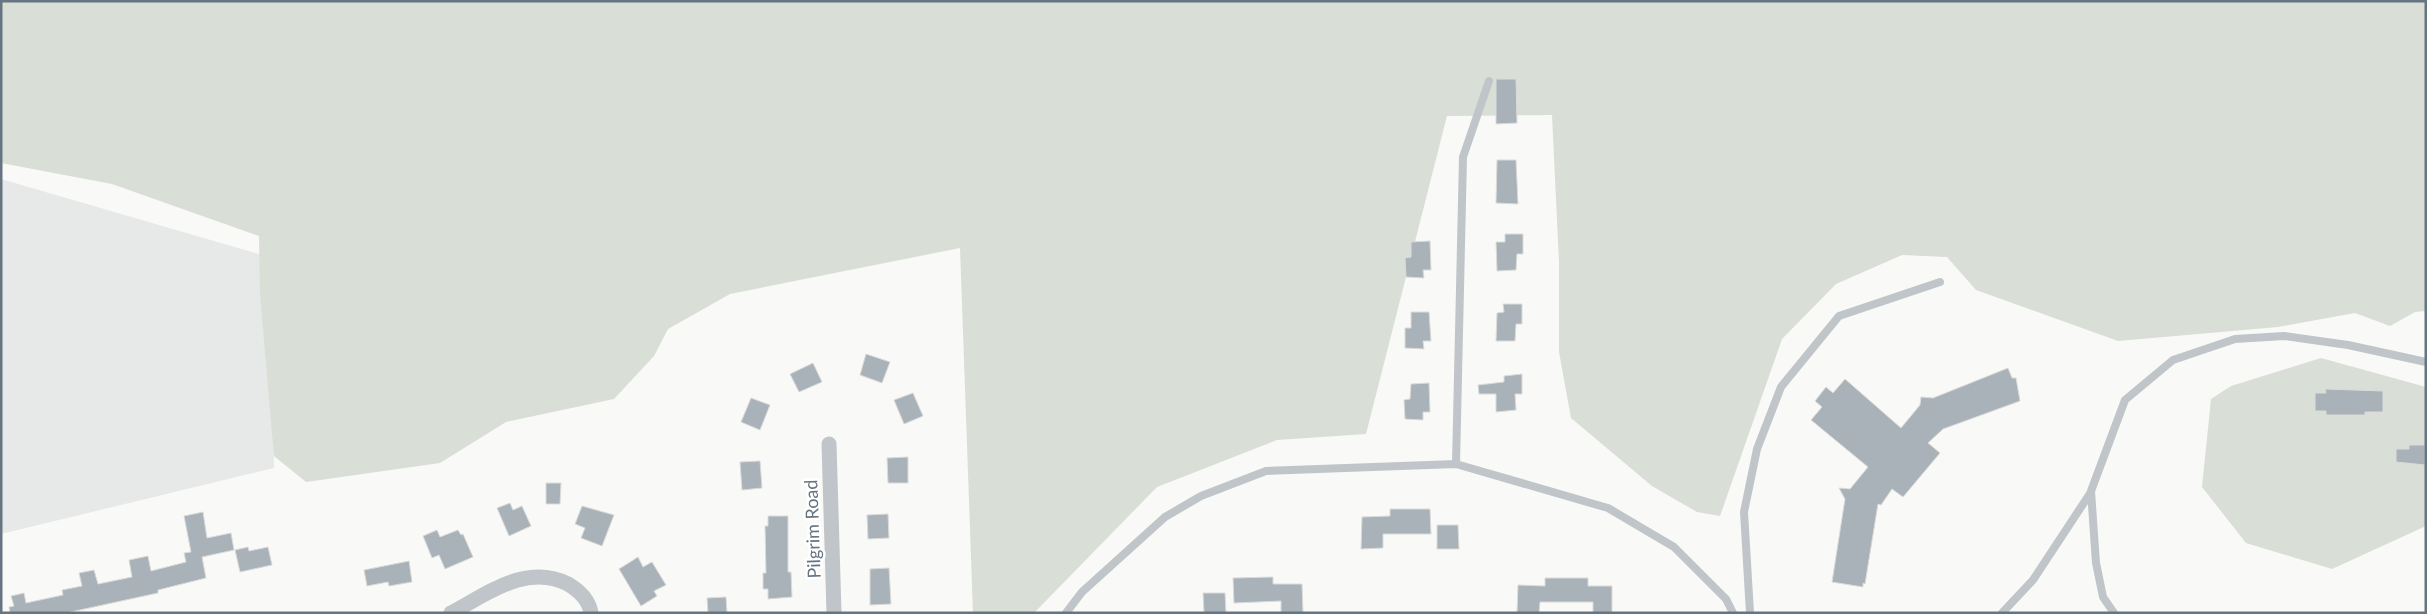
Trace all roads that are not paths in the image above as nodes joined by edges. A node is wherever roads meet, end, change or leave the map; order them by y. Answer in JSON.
{"nodes":[{"id":1,"x":1489,"y":81,"type":"dead end"},
{"id":2,"x":1940,"y":282,"type":"dead end"},
{"id":3,"x":2426,"y":362,"type":"edge"},
{"id":4,"x":829,"y":444,"type":"dead end"},
{"id":5,"x":1456,"y":464,"type":"junction"},
{"id":6,"x":2091,"y":491,"type":"junction"},
{"id":7,"x":451,"y":613,"type":"edge"},
{"id":8,"x":591,"y":613,"type":"edge"},
{"id":9,"x":834,"y":613,"type":"edge"},
{"id":10,"x":1066,"y":613,"type":"edge"},
{"id":11,"x":1733,"y":613,"type":"edge"},
{"id":12,"x":1750,"y":613,"type":"edge"},
{"id":13,"x":2002,"y":613,"type":"edge"},
{"id":14,"x":2114,"y":613,"type":"edge"}],
"edges":[{"from":1,"to":5,"type":"lane"},
{"from":2,"to":12,"type":"lane"},
{"from":3,"to":6,"type":"lane"},
{"from":4,"to":9,"type":"street","name":"Pilgrim Road"},
{"from":5,"to":10,"type":"lane"},
{"from":5,"to":11,"type":"lane"},
{"from":6,"to":13,"type":"lane"},
{"from":6,"to":14,"type":"lane"},
{"from":7,"to":8,"type":"street"}]}
